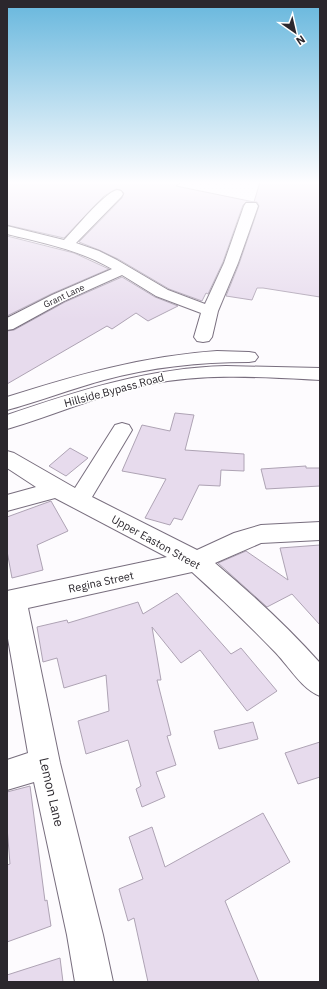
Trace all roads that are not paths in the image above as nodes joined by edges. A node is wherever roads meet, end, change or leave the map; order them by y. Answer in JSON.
{"nodes":[{"id":1,"x":83,"y":228,"type":"edge"},
{"id":2,"x":243,"y":228,"type":"edge"},
{"id":3,"x":7,"y":230,"type":"edge"},
{"id":4,"x":67,"y":245,"type":"junction"},
{"id":5,"x":122,"y":270,"type":"junction"},
{"id":6,"x":210,"y":311,"type":"junction"},
{"id":7,"x":7,"y":325,"type":"edge"},
{"id":8,"x":203,"y":337,"type":"dead end"},
{"id":9,"x":320,"y":360,"type":"edge"},
{"id":10,"x":320,"y":374,"type":"edge"},
{"id":11,"x":7,"y":404,"type":"edge"},
{"id":12,"x":7,"y":422,"type":"edge"},
{"id":13,"x":122,"y":430,"type":"dead end"},
{"id":14,"x":7,"y":458,"type":"edge"},
{"id":15,"x":57,"y":489,"type":"junction"},
{"id":16,"x":79,"y":500,"type":"junction"},
{"id":17,"x":7,"y":503,"type":"edge"},
{"id":18,"x":320,"y":531,"type":"edge"},
{"id":19,"x":196,"y":561,"type":"junction"},
{"id":20,"x":11,"y":602,"type":"edge"},
{"id":21,"x":320,"y":683,"type":"edge"},
{"id":22,"x":45,"y":763,"type":"junction"},
{"id":23,"x":7,"y":775,"type":"edge"},
{"id":24,"x":94,"y":982,"type":"edge"}],
"edges":[{"from":1,"to":4,"type":"street"},
{"from":2,"to":6,"type":"street"},
{"from":3,"to":4,"type":"street"},
{"from":4,"to":5,"type":"street"},
{"from":5,"to":6,"type":"street"},
{"from":5,"to":7,"type":"street","name":"Grant Lane"},
{"from":6,"to":8,"type":"street"},
{"from":9,"to":11,"type":"street","name":"Hillside Bypass Road"},
{"from":10,"to":12,"type":"street","name":"Hillside Bypass Road"},
{"from":13,"to":16,"type":"street"},
{"from":14,"to":15,"type":"street","name":"Upper Easton Street"},
{"from":15,"to":16,"type":"street","name":"Upper Easton Street"},
{"from":15,"to":17,"type":"street"},
{"from":16,"to":19,"type":"street","name":"Upper Easton Street"},
{"from":18,"to":19,"type":"street","name":"Regina Street"},
{"from":19,"to":20,"type":"street","name":"Regina Street"},
{"from":19,"to":21,"type":"street","name":"Upper Easton Street"},
{"from":20,"to":22,"type":"street","name":"Lemon Lane"},
{"from":22,"to":23,"type":"street"},
{"from":22,"to":24,"type":"street","name":"Lemon Lane"}]}
